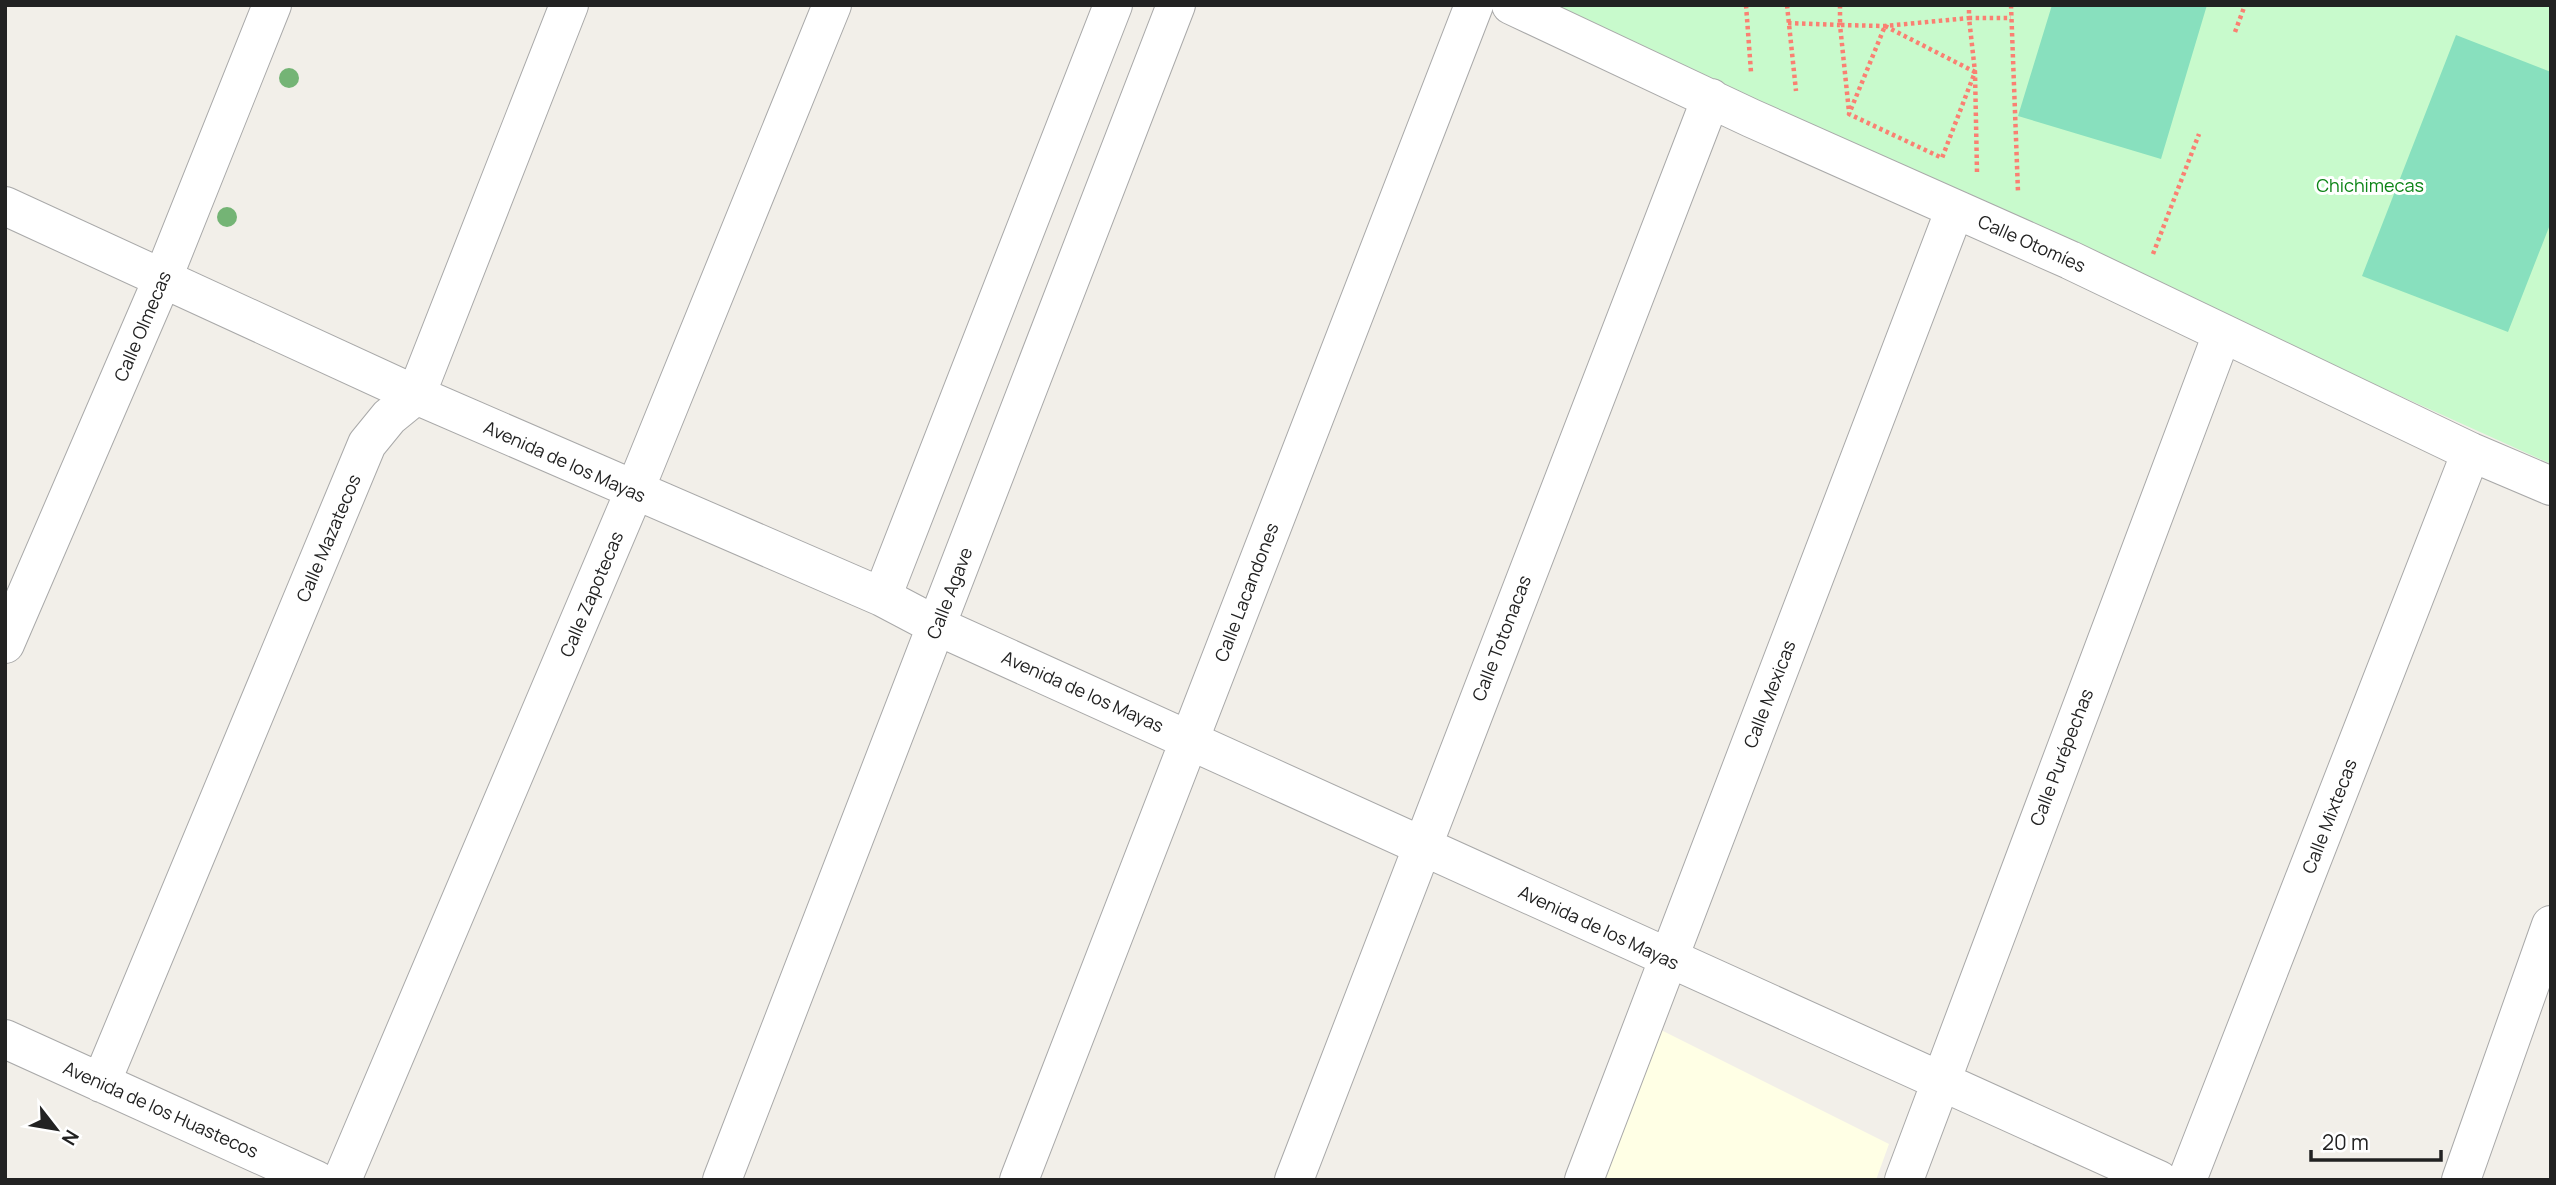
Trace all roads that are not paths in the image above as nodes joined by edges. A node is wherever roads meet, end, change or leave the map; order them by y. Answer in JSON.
{"nodes":[{"id":1,"x":272,"y":5,"type":"edge"},
{"id":2,"x":569,"y":5,"type":"edge"},
{"id":3,"x":832,"y":5,"type":"edge"},
{"id":4,"x":1113,"y":5,"type":"edge"},
{"id":5,"x":1176,"y":5,"type":"edge"},
{"id":6,"x":1474,"y":5,"type":"edge"},
{"id":7,"x":1511,"y":5,"type":"edge"},
{"id":8,"x":1711,"y":98,"type":"junction"},
{"id":9,"x":5,"y":206,"type":"edge"},
{"id":10,"x":1955,"y":209,"type":"junction"},
{"id":11,"x":162,"y":280,"type":"junction"},
{"id":12,"x":2221,"y":334,"type":"junction"},
{"id":13,"x":416,"y":395,"type":"junction"},
{"id":14,"x":2471,"y":452,"type":"junction"},
{"id":15,"x":2551,"y":486,"type":"edge"},
{"id":16,"x":634,"y":492,"type":"junction"},
{"id":17,"x":882,"y":597,"type":"junction"},
{"id":18,"x":937,"y":626,"type":"junction"},
{"id":19,"x":5,"y":644,"type":"edge"},
{"id":20,"x":1189,"y":738,"type":"junction"},
{"id":21,"x":1421,"y":845,"type":"junction"},
{"id":22,"x":2551,"y":925,"type":"edge"},
{"id":23,"x":1668,"y":959,"type":"junction"},
{"id":24,"x":5,"y":1039,"type":"edge"},
{"id":25,"x":1938,"y":1082,"type":"junction"},
{"id":26,"x":101,"y":1083,"type":"junction"},
{"id":27,"x":316,"y":1180,"type":"edge"},
{"id":28,"x":342,"y":1180,"type":"edge"},
{"id":29,"x":722,"y":1180,"type":"edge"},
{"id":30,"x":1020,"y":1180,"type":"edge"},
{"id":31,"x":1294,"y":1180,"type":"edge"},
{"id":32,"x":1584,"y":1180,"type":"edge"},
{"id":33,"x":1903,"y":1180,"type":"edge"},
{"id":34,"x":2159,"y":1180,"type":"edge"},
{"id":35,"x":2187,"y":1180,"type":"edge"},
{"id":36,"x":2461,"y":1180,"type":"edge"}],
"edges":[{"from":1,"to":11,"type":"street","name":"Calle Olmecas"},
{"from":2,"to":13,"type":"street","name":"Calle Mazatecos"},
{"from":3,"to":16,"type":"street","name":"Calle Zapotecas"},
{"from":4,"to":17,"type":"street"},
{"from":5,"to":18,"type":"street","name":"Calle Agave"},
{"from":6,"to":20,"type":"street","name":"Calle Lacandones"},
{"from":7,"to":8,"type":"street","name":"Calle Otomíes"},
{"from":8,"to":10,"type":"street","name":"Calle Otomíes"},
{"from":8,"to":21,"type":"street","name":"Calle Totonacas"},
{"from":9,"to":11,"type":"street","name":"Avenida de los Mayas"},
{"from":10,"to":12,"type":"street","name":"Calle Otomíes"},
{"from":10,"to":23,"type":"street","name":"Calle Mexicas"},
{"from":11,"to":13,"type":"street","name":"Avenida de los Mayas"},
{"from":11,"to":19,"type":"street","name":"Calle Olmecas"},
{"from":12,"to":14,"type":"street","name":"Calle Otomíes"},
{"from":12,"to":25,"type":"street","name":"Calle Purépechas"},
{"from":13,"to":16,"type":"street","name":"Avenida de los Mayas"},
{"from":13,"to":26,"type":"street","name":"Calle Mazatecos"},
{"from":14,"to":15,"type":"street","name":"Calle Otomíes"},
{"from":14,"to":35,"type":"street","name":"Calle Mixtecas"},
{"from":16,"to":17,"type":"street","name":"Avenida de los Mayas"},
{"from":16,"to":28,"type":"street","name":"Calle Zapotecas"},
{"from":17,"to":18,"type":"street","name":"Avenida de los Mayas"},
{"from":18,"to":20,"type":"street","name":"Avenida de los Mayas"},
{"from":18,"to":29,"type":"street","name":"Calle Agave"},
{"from":20,"to":21,"type":"street","name":"Avenida de los Mayas"},
{"from":20,"to":30,"type":"street","name":"Calle Lacandones"},
{"from":21,"to":23,"type":"street","name":"Avenida de los Mayas"},
{"from":21,"to":31,"type":"street","name":"Calle Totonacas"},
{"from":22,"to":36,"type":"street"},
{"from":23,"to":25,"type":"street","name":"Avenida de los Mayas"},
{"from":23,"to":32,"type":"street","name":"Calle Mexicas"},
{"from":24,"to":26,"type":"street","name":"Avenida de los Huastecos"},
{"from":25,"to":33,"type":"street","name":"Calle Purépechas"},
{"from":25,"to":34,"type":"street","name":"Avenida de los Mayas"},
{"from":26,"to":27,"type":"street","name":"Avenida de los Huastecos"}]}
